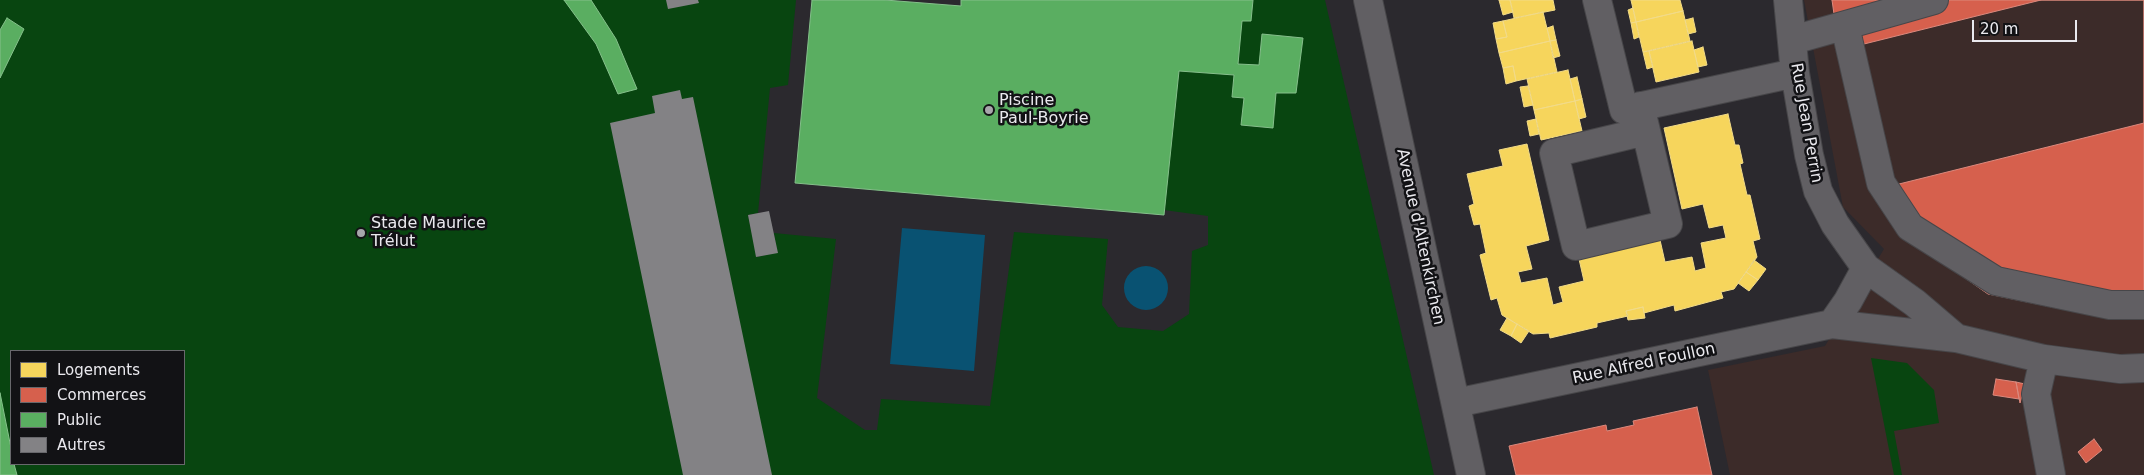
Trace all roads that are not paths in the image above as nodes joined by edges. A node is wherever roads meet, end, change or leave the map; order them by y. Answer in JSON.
{"nodes":[{"id":1,"x":1368,"y":0,"type":"edge"},
{"id":2,"x":1597,"y":0,"type":"edge"},
{"id":3,"x":1788,"y":0,"type":"edge"},
{"id":4,"x":1934,"y":0,"type":"edge"},
{"id":5,"x":1857,"y":15,"type":"edge"},
{"id":6,"x":1792,"y":40,"type":"junction"},
{"id":7,"x":1795,"y":73,"type":"junction"},
{"id":8,"x":1643,"y":119,"type":"junction"},
{"id":9,"x":1866,"y":268,"type":"junction"},
{"id":10,"x":2144,"y":305,"type":"edge"},
{"id":11,"x":1832,"y":324,"type":"junction"},
{"id":12,"x":1956,"y":338,"type":"junction"},
{"id":13,"x":2044,"y":359,"type":"junction"},
{"id":14,"x":2144,"y":368,"type":"edge"},
{"id":15,"x":1456,"y":403,"type":"junction"},
{"id":16,"x":1471,"y":475,"type":"edge"},
{"id":17,"x":2051,"y":475,"type":"edge"}],
"edges":[{"from":1,"to":15,"type":"street","name":"Avenue d'Altenkirchen"},
{"from":2,"to":8,"type":"street"},
{"from":3,"to":6,"type":"street","name":"Rue Jean Perrin"},
{"from":4,"to":5,"type":"street"},
{"from":5,"to":6,"type":"street"},
{"from":5,"to":10,"type":"street"},
{"from":6,"to":7,"type":"street","name":"Rue Jean Perrin"},
{"from":7,"to":8,"type":"street"},
{"from":7,"to":9,"type":"street","name":"Rue Jean Perrin"},
{"from":8,"to":8,"type":"street"},
{"from":9,"to":11,"type":"street"},
{"from":9,"to":12,"type":"street","name":"Rue Jean Perrin"},
{"from":11,"to":12,"type":"street","name":"Rue Alfred Foullon"},
{"from":11,"to":15,"type":"street","name":"Rue Alfred Foullon"},
{"from":12,"to":13,"type":"street","name":"Rue Alfred Foullon"},
{"from":13,"to":14,"type":"street","name":"Rue Alfred Foullon"},
{"from":13,"to":17,"type":"street"},
{"from":15,"to":16,"type":"street","name":"Avenue d'Altenkirchen"}]}
